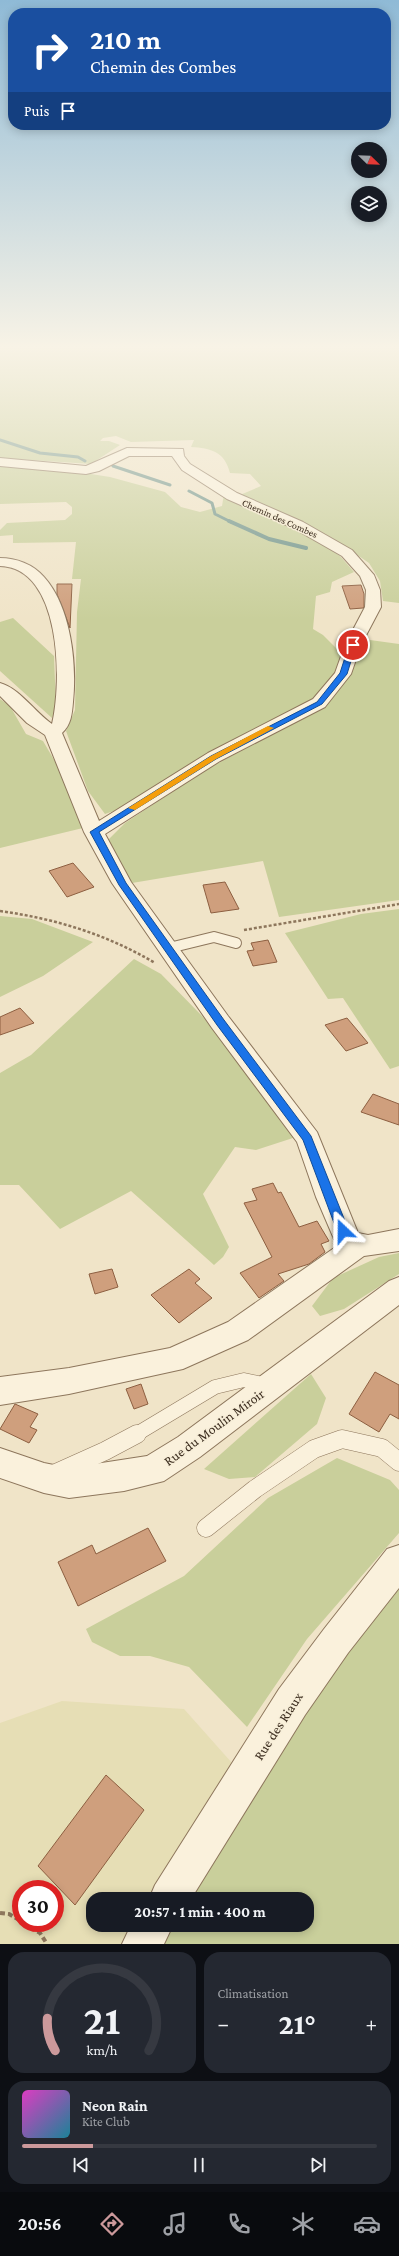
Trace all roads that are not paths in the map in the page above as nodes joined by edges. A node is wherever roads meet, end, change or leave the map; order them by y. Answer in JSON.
{"nodes":[{"id":1,"x":0,"y":462,"type":"edge"},
{"id":2,"x":0,"y":562,"type":"edge"},
{"id":3,"x":0,"y":688,"type":"edge"},
{"id":4,"x":53,"y":732,"type":"junction"},
{"id":5,"x":94,"y":832,"type":"junction"},
{"id":6,"x":236,"y":942,"type":"dead end"},
{"id":7,"x":164,"y":957,"type":"junction"},
{"id":8,"x":399,"y":1240,"type":"edge"},
{"id":9,"x":359,"y":1245,"type":"junction"},
{"id":10,"x":399,"y":1289,"type":"edge"},
{"id":11,"x":271,"y":1386,"type":"junction"},
{"id":12,"x":0,"y":1391,"type":"edge"},
{"id":13,"x":399,"y":1462,"type":"edge"},
{"id":14,"x":0,"y":1463,"type":"edge"},
{"id":15,"x":44,"y":1478,"type":"junction"},
{"id":16,"x":206,"y":1528,"type":"dead end"},
{"id":17,"x":399,"y":1561,"type":"edge"},
{"id":18,"x":172,"y":1892,"type":"edge"},
{"id":19,"x":149,"y":1932,"type":"edge"},
{"id":20,"x":142,"y":1944,"type":"edge"}],
"edges":[{"from":1,"to":5,"type":"street","name":"Chemin des Combes"},
{"from":2,"to":4,"type":"street"},
{"from":3,"to":4,"type":"street"},
{"from":4,"to":5,"type":"street"},
{"from":5,"to":7,"type":"street"},
{"from":6,"to":7,"type":"lane"},
{"from":7,"to":9,"type":"street"},
{"from":8,"to":9,"type":"street"},
{"from":9,"to":12,"type":"street"},
{"from":10,"to":11,"type":"street","name":"Rue du Moulin Miroir"},
{"from":11,"to":15,"type":"lane"},
{"from":11,"to":15,"type":"street","name":"Rue du Moulin Miroir"},
{"from":13,"to":16,"type":"lane"},
{"from":14,"to":15,"type":"street","name":"Rue du Moulin Miroir"},
{"from":17,"to":18,"type":"street","name":"Rue des Riaux"},
{"from":19,"to":20,"type":"street"}]}
